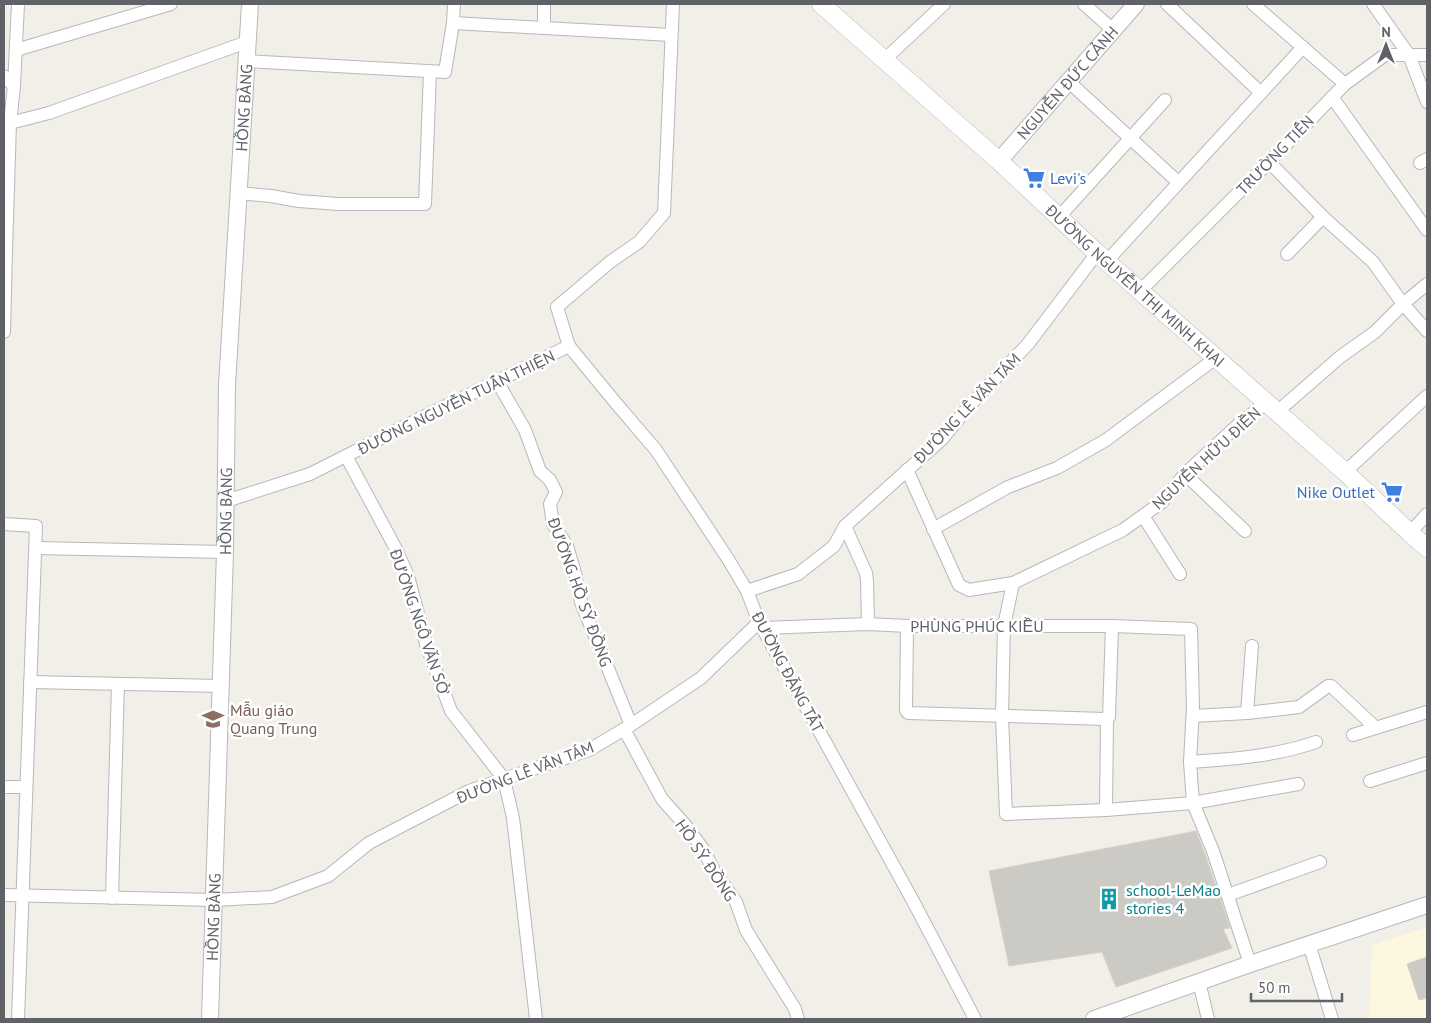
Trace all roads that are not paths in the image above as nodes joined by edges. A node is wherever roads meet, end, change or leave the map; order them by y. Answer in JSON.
{"nodes":[{"id":1,"x":18,"y":4,"type":"edge"},
{"id":2,"x":171,"y":4,"type":"edge"},
{"id":3,"x":250,"y":4,"type":"edge"},
{"id":4,"x":454,"y":4,"type":"edge"},
{"id":5,"x":544,"y":4,"type":"edge"},
{"id":6,"x":673,"y":4,"type":"edge"},
{"id":7,"x":821,"y":4,"type":"edge"},
{"id":8,"x":944,"y":4,"type":"edge"},
{"id":9,"x":1084,"y":4,"type":"edge"},
{"id":10,"x":1136,"y":4,"type":"edge"},
{"id":11,"x":1167,"y":4,"type":"edge"},
{"id":12,"x":1253,"y":4,"type":"edge"},
{"id":13,"x":1373,"y":4,"type":"edge"},
{"id":14,"x":1382,"y":9,"type":"edge"},
{"id":15,"x":453,"y":23,"type":"junction"},
{"id":16,"x":544,"y":28,"type":"junction"},
{"id":17,"x":1113,"y":30,"type":"junction"},
{"id":18,"x":671,"y":35,"type":"junction"},
{"id":19,"x":247,"y":42,"type":"junction"},
{"id":20,"x":1303,"y":47,"type":"junction"},
{"id":21,"x":16,"y":50,"type":"junction"},
{"id":22,"x":1410,"y":55,"type":"junction"},
{"id":23,"x":1427,"y":55,"type":"edge"},
{"id":24,"x":884,"y":60,"type":"junction"},
{"id":25,"x":246,"y":61,"type":"junction"},
{"id":26,"x":430,"y":72,"type":"junction"},
{"id":27,"x":4,"y":76,"type":"edge"},
{"id":28,"x":1068,"y":81,"type":"junction"},
{"id":29,"x":1345,"y":84,"type":"junction"},
{"id":30,"x":14,"y":86,"type":"junction"},
{"id":31,"x":1261,"y":93,"type":"junction"},
{"id":32,"x":1332,"y":97,"type":"junction"},
{"id":33,"x":1165,"y":100,"type":"dead end"},
{"id":34,"x":1427,"y":102,"type":"edge"},
{"id":35,"x":10,"y":122,"type":"junction"},
{"id":36,"x":1130,"y":138,"type":"junction"},
{"id":37,"x":999,"y":161,"type":"junction"},
{"id":38,"x":1269,"y":162,"type":"junction"},
{"id":39,"x":1178,"y":182,"type":"junction"},
{"id":40,"x":238,"y":193,"type":"junction"},
{"id":41,"x":1059,"y":217,"type":"junction"},
{"id":42,"x":1323,"y":217,"type":"junction"},
{"id":43,"x":1427,"y":230,"type":"edge"},
{"id":44,"x":5,"y":250,"type":"edge"},
{"id":45,"x":1287,"y":254,"type":"dead end"},
{"id":46,"x":1102,"y":257,"type":"junction"},
{"id":47,"x":1427,"y":284,"type":"edge"},
{"id":48,"x":1140,"y":291,"type":"junction"},
{"id":49,"x":1402,"y":304,"type":"junction"},
{"id":50,"x":1427,"y":331,"type":"edge"},
{"id":51,"x":4,"y":332,"type":"edge"},
{"id":52,"x":570,"y":346,"type":"junction"},
{"id":53,"x":1216,"y":358,"type":"junction"},
{"id":54,"x":497,"y":381,"type":"junction"},
{"id":55,"x":1427,"y":396,"type":"edge"},
{"id":56,"x":1272,"y":407,"type":"junction"},
{"id":57,"x":346,"y":456,"type":"junction"},
{"id":58,"x":907,"y":470,"type":"junction"},
{"id":59,"x":1345,"y":472,"type":"junction"},
{"id":60,"x":1185,"y":474,"type":"junction"},
{"id":61,"x":226,"y":502,"type":"junction"},
{"id":62,"x":1427,"y":514,"type":"edge"},
{"id":63,"x":1143,"y":516,"type":"junction"},
{"id":64,"x":4,"y":524,"type":"edge"},
{"id":65,"x":845,"y":526,"type":"junction"},
{"id":66,"x":933,"y":529,"type":"junction"},
{"id":67,"x":1245,"y":531,"type":"dead end"},
{"id":68,"x":1410,"y":534,"type":"junction"},
{"id":69,"x":36,"y":548,"type":"junction"},
{"id":70,"x":1427,"y":548,"type":"edge"},
{"id":71,"x":225,"y":552,"type":"junction"},
{"id":72,"x":1180,"y":574,"type":"dead end"},
{"id":73,"x":1013,"y":583,"type":"junction"},
{"id":74,"x":747,"y":592,"type":"junction"},
{"id":75,"x":868,"y":624,"type":"junction"},
{"id":76,"x":761,"y":625,"type":"junction"},
{"id":77,"x":907,"y":626,"type":"junction"},
{"id":78,"x":1004,"y":626,"type":"junction"},
{"id":79,"x":1112,"y":626,"type":"junction"},
{"id":80,"x":1252,"y":646,"type":"dead end"},
{"id":81,"x":30,"y":682,"type":"junction"},
{"id":82,"x":118,"y":684,"type":"junction"},
{"id":83,"x":221,"y":686,"type":"junction"},
{"id":84,"x":1427,"y":712,"type":"edge"},
{"id":85,"x":1247,"y":713,"type":"junction"},
{"id":86,"x":1002,"y":716,"type":"junction"},
{"id":87,"x":1193,"y":716,"type":"junction"},
{"id":88,"x":1107,"y":719,"type":"junction"},
{"id":89,"x":628,"y":727,"type":"junction"},
{"id":90,"x":1376,"y":728,"type":"junction"},
{"id":91,"x":1353,"y":735,"type":"dead end"},
{"id":92,"x":1316,"y":742,"type":"dead end"},
{"id":93,"x":1190,"y":762,"type":"junction"},
{"id":94,"x":1427,"y":763,"type":"edge"},
{"id":95,"x":504,"y":779,"type":"junction"},
{"id":96,"x":1370,"y":780,"type":"dead end"},
{"id":97,"x":1298,"y":784,"type":"dead end"},
{"id":98,"x":4,"y":787,"type":"edge"},
{"id":99,"x":26,"y":788,"type":"junction"},
{"id":100,"x":1193,"y":803,"type":"junction"},
{"id":101,"x":1106,"y":810,"type":"junction"},
{"id":102,"x":1320,"y":862,"type":"dead end"},
{"id":103,"x":4,"y":895,"type":"edge"},
{"id":104,"x":1228,"y":895,"type":"junction"},
{"id":105,"x":22,"y":896,"type":"junction"},
{"id":106,"x":112,"y":898,"type":"junction"},
{"id":107,"x":214,"y":900,"type":"junction"},
{"id":108,"x":1427,"y":905,"type":"edge"},
{"id":109,"x":1309,"y":944,"type":"junction"},
{"id":110,"x":1250,"y":964,"type":"junction"},
{"id":111,"x":1199,"y":982,"type":"junction"},
{"id":112,"x":18,"y":1019,"type":"edge"},
{"id":113,"x":210,"y":1019,"type":"edge"},
{"id":114,"x":536,"y":1019,"type":"edge"},
{"id":115,"x":798,"y":1019,"type":"edge"},
{"id":116,"x":975,"y":1019,"type":"edge"},
{"id":117,"x":1094,"y":1019,"type":"edge"},
{"id":118,"x":1208,"y":1019,"type":"edge"},
{"id":119,"x":1332,"y":1019,"type":"edge"}],
"edges":[{"from":1,"to":21,"type":"street"},
{"from":2,"to":21,"type":"street"},
{"from":3,"to":19,"type":"street","name":"HỒNG BÀNG"},
{"from":4,"to":15,"type":"street"},
{"from":5,"to":16,"type":"street"},
{"from":6,"to":18,"type":"street","name":"ĐƯỜNG NGUYỄN TUẤN THIỆN"},
{"from":7,"to":24,"type":"main road","name":"ĐƯỜNG NGUYỄN THỊ MINH KHAI"},
{"from":8,"to":24,"type":"street"},
{"from":9,"to":17,"type":"street"},
{"from":10,"to":17,"type":"street","name":"NGUYỄN ĐỨC CẢNH"},
{"from":11,"to":31,"type":"street"},
{"from":12,"to":20,"type":"street"},
{"from":13,"to":14,"type":"street"},
{"from":14,"to":22,"type":"street"},
{"from":15,"to":16,"type":"street"},
{"from":15,"to":26,"type":"street"},
{"from":16,"to":18,"type":"street"},
{"from":17,"to":28,"type":"street","name":"NGUYỄN ĐỨC CẢNH"},
{"from":18,"to":52,"type":"street","name":"ĐƯỜNG NGUYỄN TUẤN THIỆN"},
{"from":19,"to":25,"type":"street","name":"HỒNG BÀNG"},
{"from":19,"to":35,"type":"street"},
{"from":20,"to":29,"type":"street"},
{"from":20,"to":31,"type":"street","name":"ĐƯỜNG LÊ VĂN TÁM"},
{"from":21,"to":30,"type":"street"},
{"from":22,"to":23,"type":"street","name":"TRƯỜNG TIẾN"},
{"from":22,"to":29,"type":"street","name":"TRƯỜNG TIẾN"},
{"from":22,"to":34,"type":"street"},
{"from":24,"to":37,"type":"main road","name":"ĐƯỜNG NGUYỄN THỊ MINH KHAI"},
{"from":25,"to":26,"type":"street"},
{"from":25,"to":40,"type":"street","name":"HỒNG BÀNG"},
{"from":26,"to":40,"type":"street"},
{"from":27,"to":30,"type":"street"},
{"from":28,"to":36,"type":"street"},
{"from":28,"to":37,"type":"street","name":"NGUYỄN ĐỨC CẢNH"},
{"from":29,"to":32,"type":"street","name":"TRƯỜNG TIẾN"},
{"from":30,"to":35,"type":"street"},
{"from":31,"to":39,"type":"street","name":"ĐƯỜNG LÊ VĂN TÁM"},
{"from":32,"to":38,"type":"street","name":"TRƯỜNG TIẾN"},
{"from":32,"to":43,"type":"street"},
{"from":33,"to":36,"type":"street"},
{"from":35,"to":44,"type":"street"},
{"from":36,"to":39,"type":"street"},
{"from":36,"to":41,"type":"street"},
{"from":37,"to":41,"type":"main road","name":"ĐƯỜNG NGUYỄN THỊ MINH KHAI"},
{"from":38,"to":42,"type":"street"},
{"from":38,"to":48,"type":"street","name":"TRƯỜNG TIẾN"},
{"from":39,"to":46,"type":"street","name":"ĐƯỜNG LÊ VĂN TÁM"},
{"from":40,"to":61,"type":"street","name":"HỒNG BÀNG"},
{"from":41,"to":46,"type":"main road","name":"ĐƯỜNG NGUYỄN THỊ MINH KHAI"},
{"from":42,"to":45,"type":"street"},
{"from":42,"to":49,"type":"street"},
{"from":44,"to":51,"type":"street"},
{"from":46,"to":48,"type":"main road","name":"ĐƯỜNG NGUYỄN THỊ MINH KHAI"},
{"from":46,"to":58,"type":"street","name":"ĐƯỜNG LÊ VĂN TÁM"},
{"from":47,"to":49,"type":"street","name":"NGUYỄN HỮU ĐIỀN"},
{"from":48,"to":53,"type":"main road","name":"ĐƯỜNG NGUYỄN THỊ MINH KHAI"},
{"from":49,"to":50,"type":"street"},
{"from":49,"to":56,"type":"street","name":"NGUYỄN HỮU ĐIỀN"},
{"from":52,"to":54,"type":"street","name":"ĐƯỜNG NGUYỄN TUẤN THIỆN"},
{"from":52,"to":74,"type":"street","name":"ĐƯỜNG ĐẶNG TẤT"},
{"from":53,"to":56,"type":"main road","name":"ĐƯỜNG NGUYỄN THỊ MINH KHAI"},
{"from":53,"to":66,"type":"street"},
{"from":54,"to":57,"type":"street","name":"ĐƯỜNG NGUYỄN TUẤN THIỆN"},
{"from":54,"to":89,"type":"street","name":"ĐƯỜNG HỒ SỸ ĐỒNG"},
{"from":55,"to":59,"type":"street"},
{"from":56,"to":59,"type":"main road","name":"ĐƯỜNG NGUYỄN THỊ MINH KHAI"},
{"from":56,"to":60,"type":"street","name":"NGUYỄN HỮU ĐIỀN"},
{"from":57,"to":61,"type":"street","name":"ĐƯỜNG NGUYỄN TUẤN THIỆN"},
{"from":57,"to":95,"type":"street","name":"ĐƯỜNG NGÔ VĂN SỞ"},
{"from":58,"to":65,"type":"street","name":"ĐƯỜNG LÊ VĂN TÁM"},
{"from":58,"to":66,"type":"street","name":"NGUYỄN HỮU ĐIỀN"},
{"from":59,"to":68,"type":"main road","name":"ĐƯỜNG NGUYỄN THỊ MINH KHAI"},
{"from":60,"to":63,"type":"street","name":"NGUYỄN HỮU ĐIỀN"},
{"from":60,"to":67,"type":"street"},
{"from":61,"to":71,"type":"street","name":"HỒNG BÀNG"},
{"from":62,"to":68,"type":"street"},
{"from":63,"to":72,"type":"street"},
{"from":63,"to":73,"type":"street","name":"NGUYỄN HỮU ĐIỀN"},
{"from":64,"to":69,"type":"street"},
{"from":65,"to":74,"type":"street","name":"ĐƯỜNG LÊ VĂN TÁM"},
{"from":65,"to":75,"type":"street"},
{"from":66,"to":73,"type":"street","name":"NGUYỄN HỮU ĐIỀN"},
{"from":68,"to":70,"type":"main road","name":"ĐƯỜNG NGUYỄN THỊ MINH KHAI"},
{"from":69,"to":71,"type":"street"},
{"from":69,"to":81,"type":"street"},
{"from":71,"to":83,"type":"street","name":"HỒNG BÀNG"},
{"from":73,"to":78,"type":"street"},
{"from":74,"to":76,"type":"street","name":"ĐƯỜNG ĐẶNG TẤT"},
{"from":75,"to":76,"type":"street","name":"PHÙNG PHÚC KIỀU"},
{"from":75,"to":77,"type":"street","name":"PHÙNG PHÚC KIỀU"},
{"from":76,"to":89,"type":"street","name":"ĐƯỜNG LÊ VĂN TÁM"},
{"from":76,"to":116,"type":"street","name":"ĐƯỜNG ĐẶNG TẤT"},
{"from":77,"to":78,"type":"street","name":"PHÙNG PHÚC KIỀU"},
{"from":77,"to":86,"type":"street"},
{"from":78,"to":79,"type":"street","name":"PHÙNG PHÚC KIỀU"},
{"from":78,"to":86,"type":"street"},
{"from":79,"to":87,"type":"street","name":"PHÙNG PHÚC KIỀU"},
{"from":79,"to":88,"type":"street"},
{"from":80,"to":85,"type":"street"},
{"from":81,"to":82,"type":"street"},
{"from":81,"to":99,"type":"street"},
{"from":82,"to":83,"type":"street"},
{"from":82,"to":106,"type":"street"},
{"from":83,"to":107,"type":"street","name":"HỒNG BÀNG"},
{"from":84,"to":90,"type":"street"},
{"from":85,"to":87,"type":"street"},
{"from":85,"to":90,"type":"street"},
{"from":86,"to":88,"type":"street"},
{"from":86,"to":101,"type":"street"},
{"from":87,"to":93,"type":"street"},
{"from":88,"to":101,"type":"street"},
{"from":89,"to":95,"type":"street","name":"ĐƯỜNG LÊ VĂN TÁM"},
{"from":89,"to":115,"type":"street","name":"HỒ SỸ ĐỒNG"},
{"from":90,"to":91,"type":"street"},
{"from":92,"to":93,"type":"street"},
{"from":93,"to":100,"type":"street"},
{"from":94,"to":96,"type":"street"},
{"from":95,"to":107,"type":"street","name":"ĐƯỜNG LÊ VĂN TÁM"},
{"from":95,"to":114,"type":"street","name":"ĐƯỜNG NGÔ VĂN SỞ"},
{"from":97,"to":100,"type":"street"},
{"from":98,"to":99,"type":"street"},
{"from":99,"to":105,"type":"street"},
{"from":100,"to":101,"type":"street"},
{"from":100,"to":104,"type":"street"},
{"from":102,"to":104,"type":"street"},
{"from":103,"to":105,"type":"street","name":"ĐƯỜNG LÊ VĂN TÁM"},
{"from":104,"to":110,"type":"street"},
{"from":105,"to":106,"type":"street","name":"ĐƯỜNG LÊ VĂN TÁM"},
{"from":105,"to":112,"type":"street"},
{"from":106,"to":107,"type":"street","name":"ĐƯỜNG LÊ VĂN TÁM"},
{"from":107,"to":113,"type":"street","name":"HỒNG BÀNG"},
{"from":108,"to":109,"type":"street"},
{"from":109,"to":110,"type":"street"},
{"from":109,"to":119,"type":"street"},
{"from":110,"to":111,"type":"street"},
{"from":111,"to":117,"type":"street"},
{"from":111,"to":118,"type":"street"}]}
